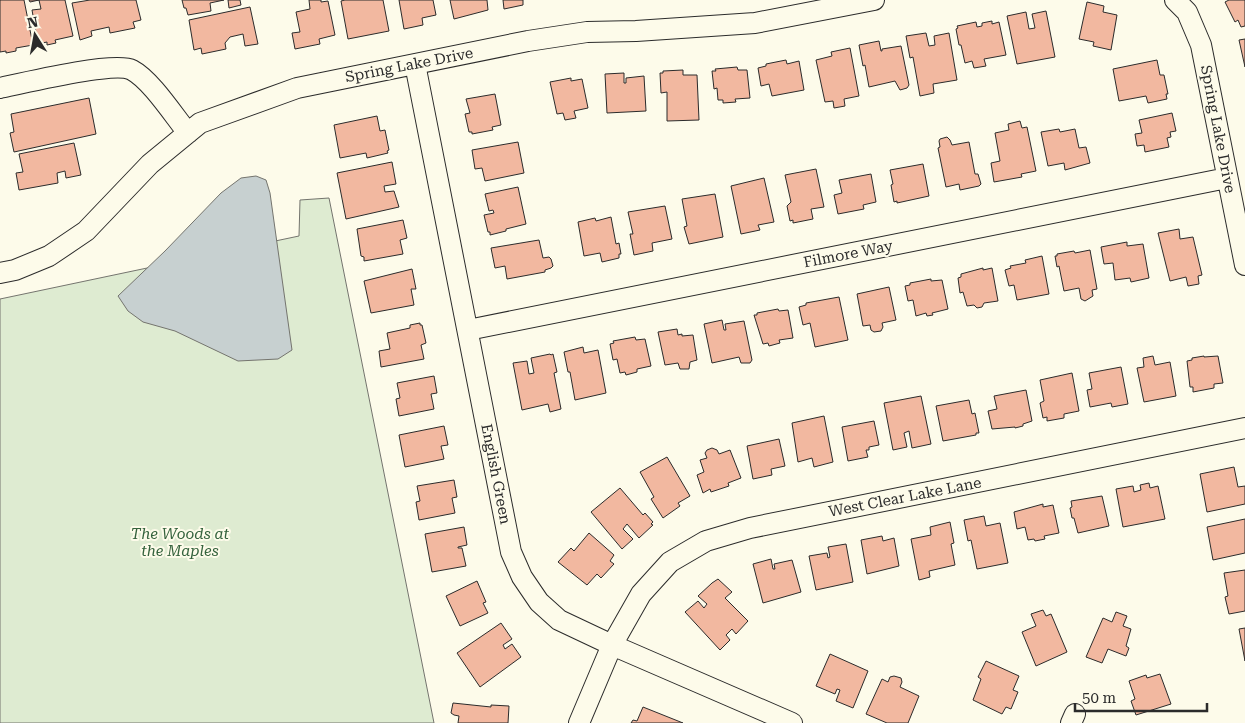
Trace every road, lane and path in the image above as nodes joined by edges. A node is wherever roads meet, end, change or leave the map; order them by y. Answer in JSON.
{"nodes":[{"id":1,"x":874,"y":0,"type":"edge"},
{"id":2,"x":1175,"y":0,"type":"edge"},
{"id":3,"x":414,"y":64,"type":"junction"},
{"id":4,"x":0,"y":88,"type":"edge"},
{"id":5,"x":188,"y":133,"type":"junction"},
{"id":6,"x":1228,"y":178,"type":"junction"},
{"id":7,"x":1245,"y":265,"type":"edge"},
{"id":8,"x":0,"y":273,"type":"edge"},
{"id":9,"x":468,"y":330,"type":"junction"},
{"id":10,"x":1245,"y":428,"type":"edge"},
{"id":11,"x":612,"y":645,"type":"junction"},
{"id":12,"x":578,"y":723,"type":"edge"},
{"id":13,"x":792,"y":723,"type":"edge"}],
"edges":[{"from":1,"to":3,"type":"street","name":"Spring Lake Drive"},
{"from":2,"to":6,"type":"street","name":"Spring Lake Drive"},
{"from":3,"to":5,"type":"street","name":"Spring Lake Drive"},
{"from":3,"to":9,"type":"street","name":"English Green"},
{"from":4,"to":5,"type":"street"},
{"from":5,"to":8,"type":"street","name":"Spring Lake Drive"},
{"from":6,"to":7,"type":"street","name":"Spring Lake Drive"},
{"from":6,"to":9,"type":"street","name":"Filmore Way"},
{"from":9,"to":11,"type":"street","name":"English Green"},
{"from":10,"to":11,"type":"street","name":"West Clear Lake Lane"},
{"from":11,"to":12,"type":"street","name":"West Clear Lake Lane"},
{"from":11,"to":13,"type":"street","name":"English Green"}]}
